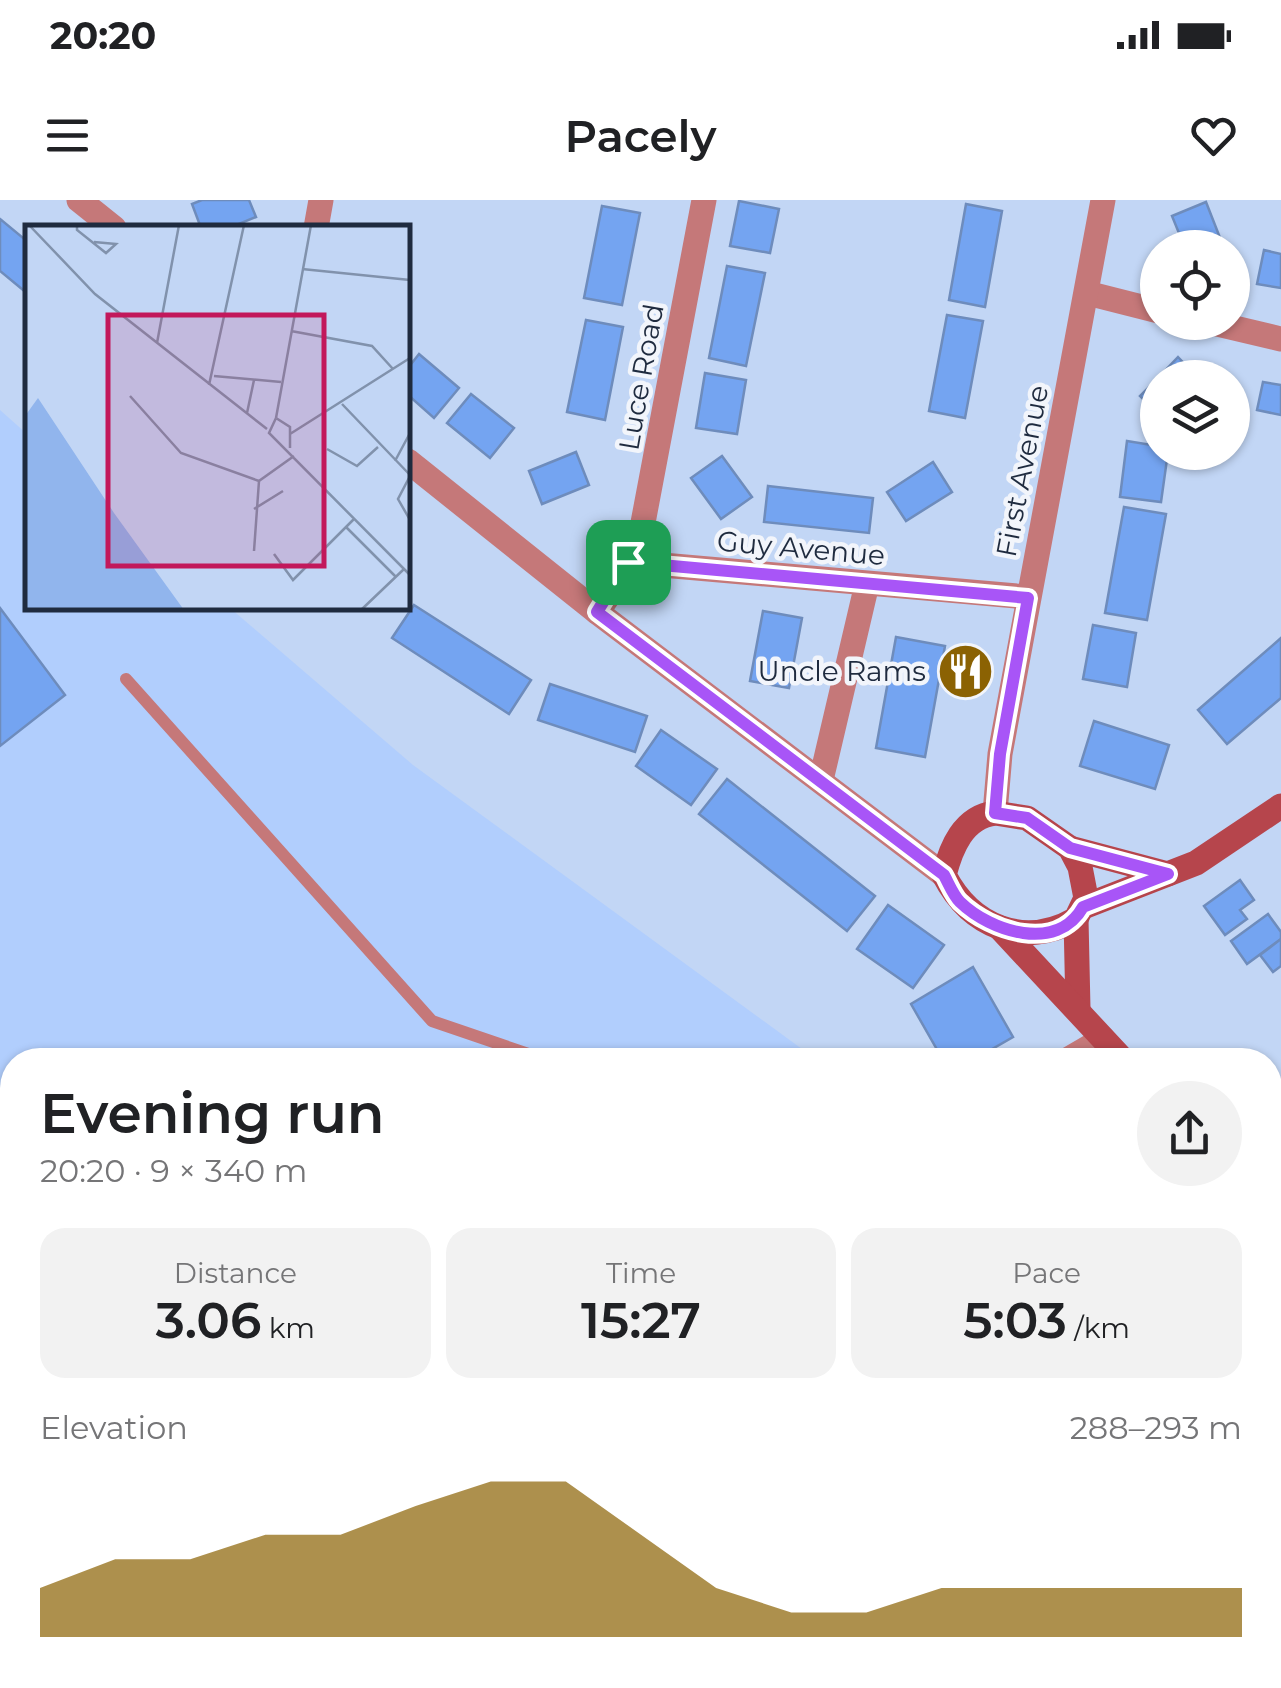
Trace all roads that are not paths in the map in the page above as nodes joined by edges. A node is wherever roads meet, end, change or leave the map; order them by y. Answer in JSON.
{"nodes":[{"id":1,"x":79,"y":200,"type":"edge"},
{"id":2,"x":321,"y":200,"type":"edge"},
{"id":3,"x":704,"y":200,"type":"edge"},
{"id":4,"x":1103,"y":200,"type":"edge"},
{"id":5,"x":110,"y":225,"type":"edge"},
{"id":6,"x":317,"y":225,"type":"edge"},
{"id":7,"x":1086,"y":293,"type":"junction"},
{"id":8,"x":1140,"y":306,"type":"edge"},
{"id":9,"x":1250,"y":332,"type":"edge"},
{"id":10,"x":1281,"y":339,"type":"edge"},
{"id":11,"x":410,"y":463,"type":"edge"},
{"id":12,"x":628,"y":562,"type":"junction"},
{"id":13,"x":866,"y":584,"type":"junction"},
{"id":14,"x":1028,"y":598,"type":"junction"},
{"id":15,"x":597,"y":612,"type":"junction"},
{"id":16,"x":126,"y":680,"type":"dead end"},
{"id":17,"x":821,"y":780,"type":"junction"},
{"id":18,"x":1281,"y":806,"type":"edge"},
{"id":19,"x":995,"y":813,"type":"junction"},
{"id":20,"x":1070,"y":848,"type":"junction"},
{"id":21,"x":1168,"y":874,"type":"junction"},
{"id":22,"x":944,"y":875,"type":"junction"},
{"id":23,"x":1080,"y":913,"type":"junction"},
{"id":24,"x":1000,"y":928,"type":"junction"},
{"id":25,"x":1078,"y":1009,"type":"junction"},
{"id":26,"x":1103,"y":1039,"type":"junction"},
{"id":27,"x":511,"y":1048,"type":"edge"},
{"id":28,"x":1088,"y":1048,"type":"edge"},
{"id":29,"x":1112,"y":1048,"type":"edge"}],
"edges":[{"from":1,"to":5,"type":"street"},
{"from":2,"to":6,"type":"street"},
{"from":3,"to":12,"type":"street","name":"Luce Road"},
{"from":4,"to":7,"type":"street","name":"First Avenue"},
{"from":7,"to":8,"type":"street"},
{"from":7,"to":14,"type":"street","name":"First Avenue"},
{"from":9,"to":10,"type":"street"},
{"from":11,"to":15,"type":"street"},
{"from":12,"to":13,"type":"street","name":"Guy Avenue"},
{"from":12,"to":15,"type":"street"},
{"from":13,"to":14,"type":"street","name":"Guy Avenue"},
{"from":13,"to":17,"type":"street"},
{"from":14,"to":19,"type":"street","name":"First Avenue"},
{"from":15,"to":17,"type":"street"},
{"from":16,"to":27,"type":"lane"},
{"from":17,"to":22,"type":"street"},
{"from":18,"to":21,"type":"street"},
{"from":19,"to":20,"type":"street"},
{"from":19,"to":22,"type":"street"},
{"from":20,"to":21,"type":"street"},
{"from":20,"to":23,"type":"street"},
{"from":21,"to":23,"type":"street"},
{"from":22,"to":24,"type":"street"},
{"from":23,"to":24,"type":"street"},
{"from":23,"to":25,"type":"street"},
{"from":24,"to":25,"type":"street"},
{"from":25,"to":26,"type":"street"},
{"from":26,"to":28,"type":"street"},
{"from":26,"to":29,"type":"street"}]}
